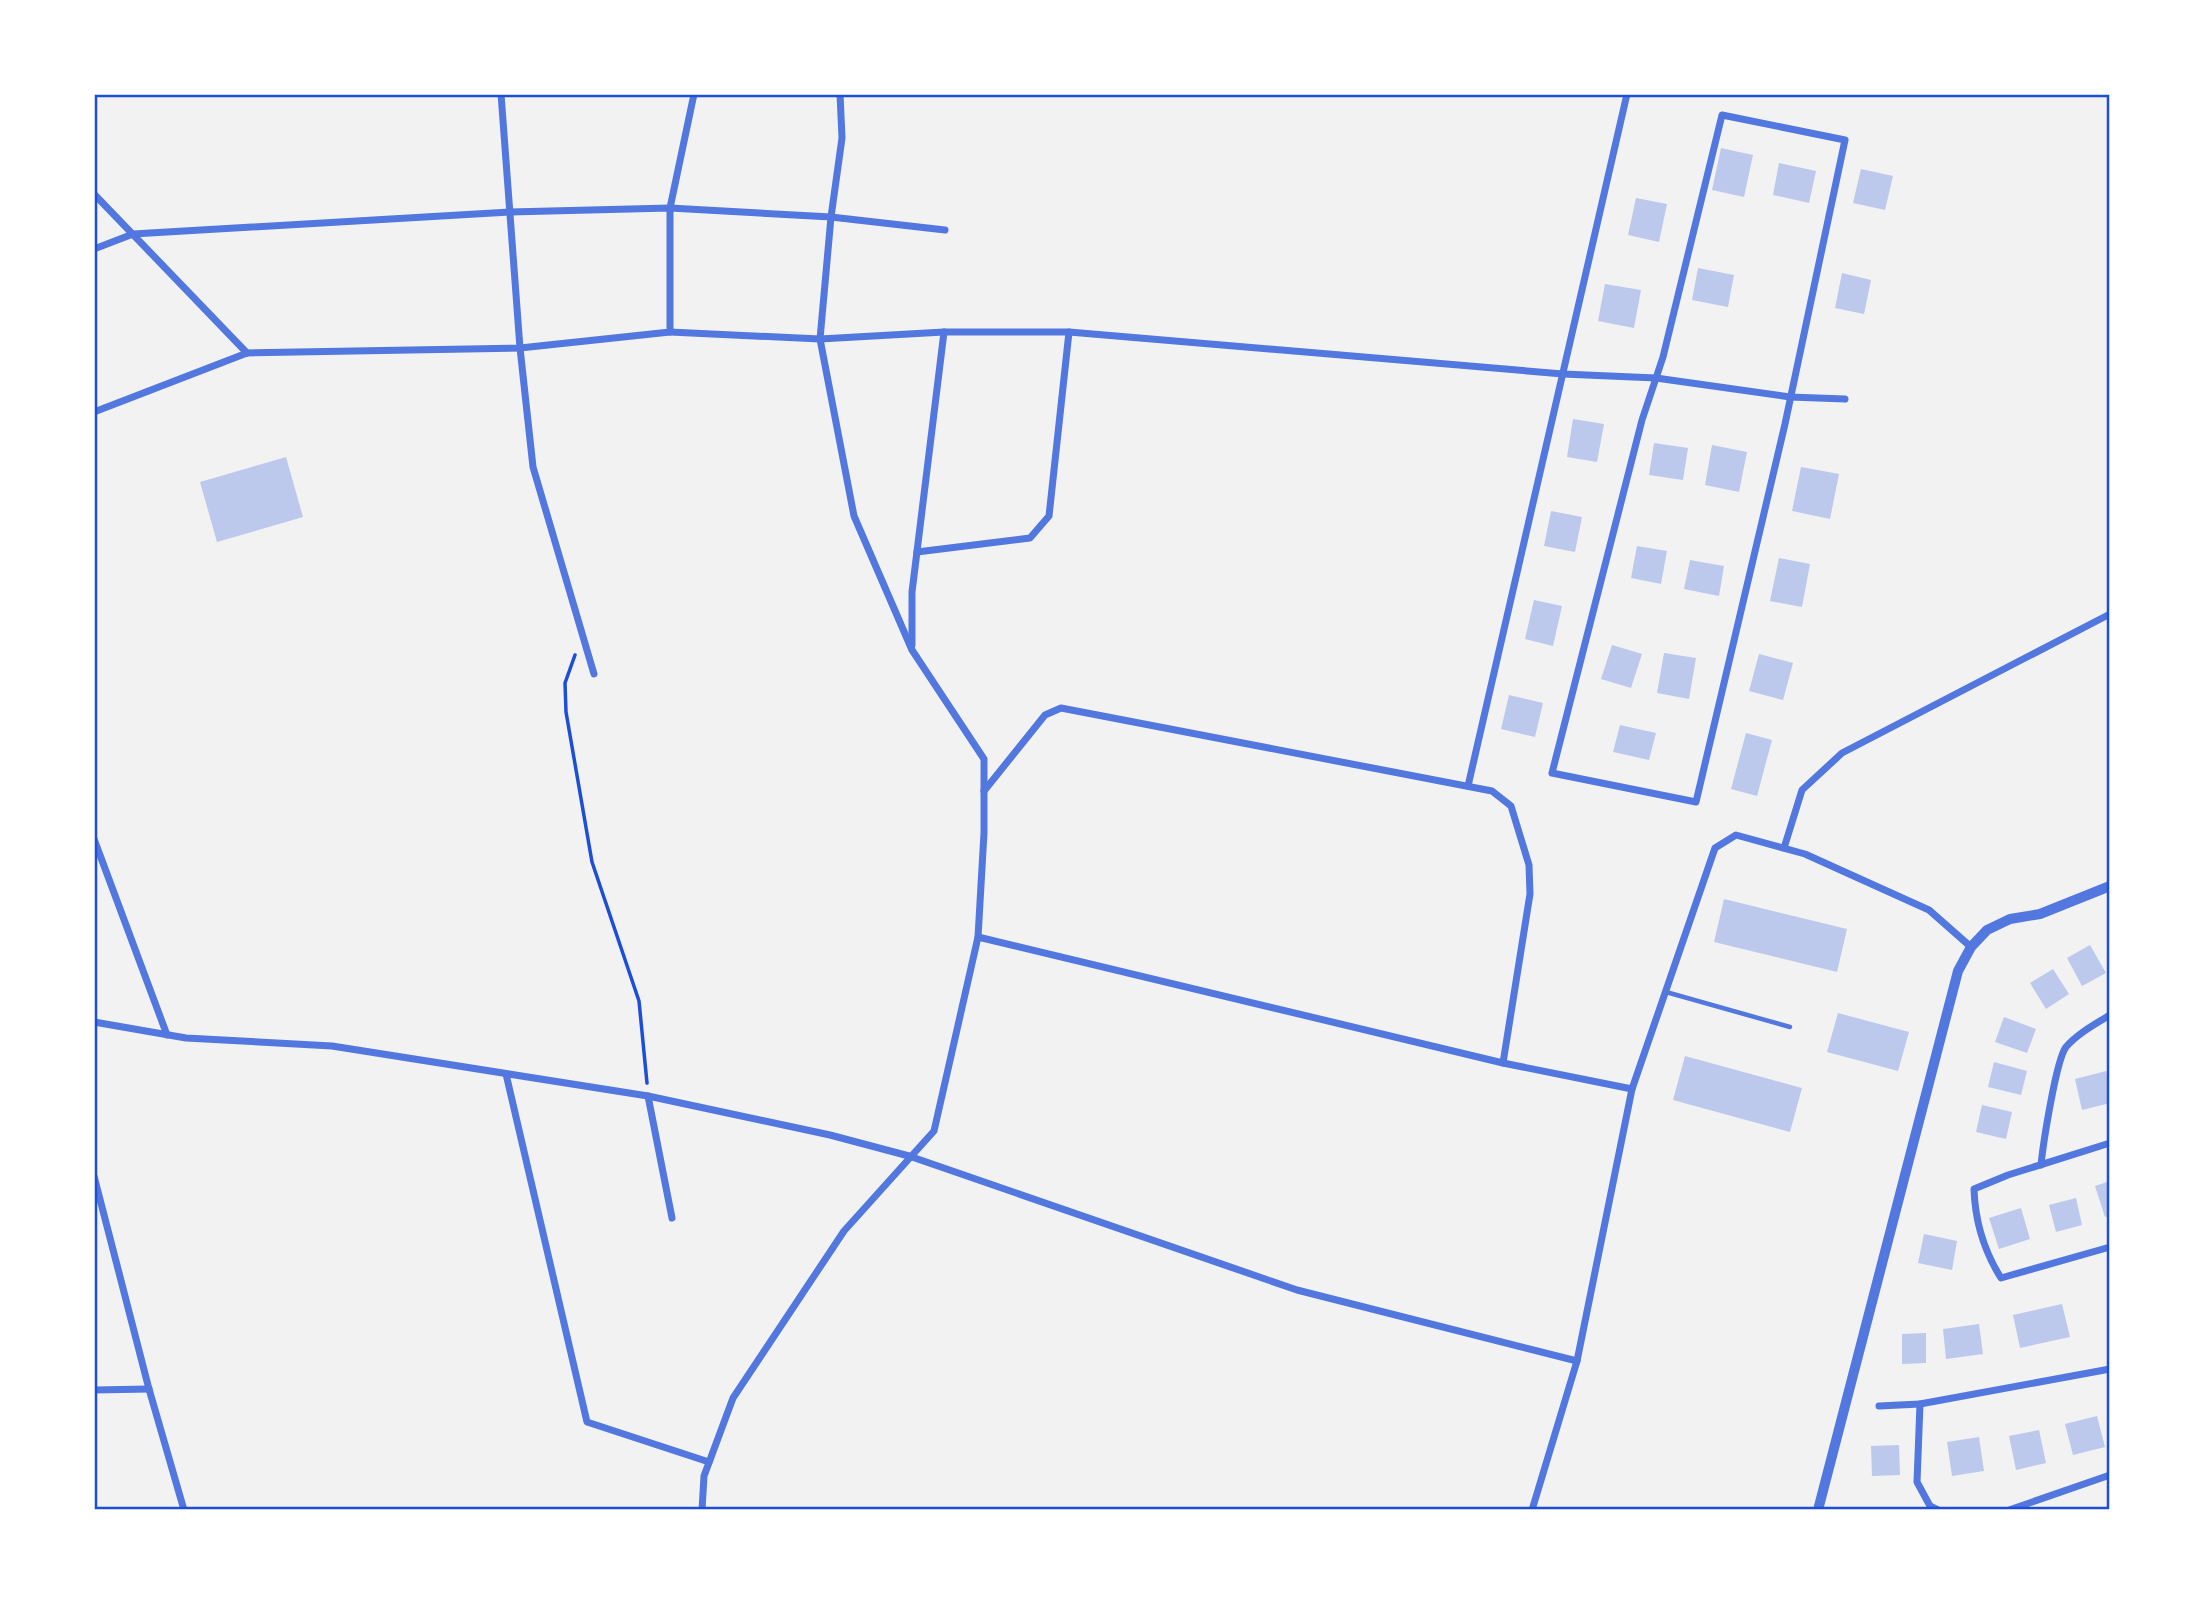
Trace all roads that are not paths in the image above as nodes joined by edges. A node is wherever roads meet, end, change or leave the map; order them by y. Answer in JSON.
{"nodes":[{"id":1,"x":500,"y":94,"type":"edge"},
{"id":2,"x":694,"y":94,"type":"edge"},
{"id":3,"x":840,"y":94,"type":"edge"},
{"id":4,"x":1627,"y":94,"type":"edge"},
{"id":5,"x":94,"y":194,"type":"edge"},
{"id":6,"x":670,"y":208,"type":"junction"},
{"id":7,"x":510,"y":212,"type":"junction"},
{"id":8,"x":831,"y":217,"type":"junction"},
{"id":9,"x":945,"y":230,"type":"dead end"},
{"id":10,"x":133,"y":234,"type":"junction"},
{"id":11,"x":94,"y":249,"type":"edge"},
{"id":12,"x":670,"y":332,"type":"junction"},
{"id":13,"x":944,"y":332,"type":"junction"},
{"id":14,"x":1069,"y":332,"type":"junction"},
{"id":15,"x":820,"y":339,"type":"junction"},
{"id":16,"x":520,"y":348,"type":"junction"},
{"id":17,"x":247,"y":353,"type":"junction"},
{"id":18,"x":1563,"y":374,"type":"junction"},
{"id":19,"x":1656,"y":378,"type":"junction"},
{"id":20,"x":1790,"y":397,"type":"junction"},
{"id":21,"x":1845,"y":399,"type":"dead end"},
{"id":22,"x":94,"y":412,"type":"edge"},
{"id":23,"x":917,"y":552,"type":"junction"},
{"id":24,"x":2109,"y":614,"type":"edge"},
{"id":25,"x":912,"y":650,"type":"junction"},
{"id":26,"x":594,"y":674,"type":"dead end"},
{"id":27,"x":1468,"y":786,"type":"junction"},
{"id":28,"x":984,"y":791,"type":"junction"},
{"id":29,"x":94,"y":839,"type":"edge"},
{"id":30,"x":1784,"y":848,"type":"junction"},
{"id":31,"x":2109,"y":886,"type":"edge"},
{"id":32,"x":978,"y":937,"type":"junction"},
{"id":33,"x":1971,"y":947,"type":"junction"},
{"id":34,"x":1665,"y":992,"type":"junction"},
{"id":35,"x":2109,"y":1015,"type":"edge"},
{"id":36,"x":94,"y":1022,"type":"edge"},
{"id":37,"x":1790,"y":1027,"type":"dead end"},
{"id":38,"x":167,"y":1035,"type":"junction"},
{"id":39,"x":1503,"y":1062,"type":"junction"},
{"id":40,"x":506,"y":1074,"type":"junction"},
{"id":41,"x":1632,"y":1089,"type":"junction"},
{"id":42,"x":648,"y":1096,"type":"junction"},
{"id":43,"x":2109,"y":1143,"type":"edge"},
{"id":44,"x":909,"y":1156,"type":"junction"},
{"id":45,"x":2041,"y":1165,"type":"junction"},
{"id":46,"x":94,"y":1176,"type":"edge"},
{"id":47,"x":672,"y":1218,"type":"dead end"},
{"id":48,"x":2109,"y":1247,"type":"edge"},
{"id":49,"x":1577,"y":1361,"type":"junction"},
{"id":50,"x":2109,"y":1369,"type":"edge"},
{"id":51,"x":149,"y":1389,"type":"junction"},
{"id":52,"x":94,"y":1390,"type":"edge"},
{"id":53,"x":1920,"y":1404,"type":"junction"},
{"id":54,"x":1879,"y":1406,"type":"dead end"},
{"id":55,"x":709,"y":1462,"type":"junction"},
{"id":56,"x":2109,"y":1475,"type":"edge"},
{"id":57,"x":184,"y":1510,"type":"edge"},
{"id":58,"x":702,"y":1510,"type":"edge"},
{"id":59,"x":1532,"y":1510,"type":"edge"},
{"id":60,"x":1818,"y":1510,"type":"edge"},
{"id":61,"x":1938,"y":1510,"type":"edge"},
{"id":62,"x":2009,"y":1510,"type":"edge"}],
"edges":[{"from":1,"to":7,"type":"street"},
{"from":2,"to":6,"type":"street"},
{"from":3,"to":8,"type":"street"},
{"from":4,"to":18,"type":"street"},
{"from":5,"to":10,"type":"street"},
{"from":6,"to":7,"type":"street"},
{"from":6,"to":8,"type":"street"},
{"from":6,"to":12,"type":"street"},
{"from":7,"to":10,"type":"street"},
{"from":7,"to":16,"type":"street"},
{"from":8,"to":9,"type":"street"},
{"from":8,"to":15,"type":"street"},
{"from":10,"to":11,"type":"street"},
{"from":10,"to":17,"type":"street"},
{"from":12,"to":15,"type":"street"},
{"from":12,"to":16,"type":"street"},
{"from":13,"to":14,"type":"street"},
{"from":13,"to":15,"type":"street"},
{"from":13,"to":23,"type":"street"},
{"from":14,"to":18,"type":"street"},
{"from":14,"to":23,"type":"street"},
{"from":15,"to":25,"type":"street"},
{"from":16,"to":17,"type":"street"},
{"from":16,"to":26,"type":"street"},
{"from":17,"to":22,"type":"street"},
{"from":18,"to":19,"type":"street"},
{"from":18,"to":27,"type":"street"},
{"from":19,"to":20,"type":"street"},
{"from":19,"to":20,"type":"street"},
{"from":19,"to":20,"type":"street"},
{"from":20,"to":21,"type":"street"},
{"from":23,"to":25,"type":"street"},
{"from":24,"to":30,"type":"street"},
{"from":25,"to":28,"type":"street"},
{"from":27,"to":28,"type":"street"},
{"from":27,"to":39,"type":"street"},
{"from":28,"to":32,"type":"street"},
{"from":29,"to":38,"type":"street"},
{"from":30,"to":33,"type":"street"},
{"from":30,"to":34,"type":"street"},
{"from":31,"to":33,"type":"street"},
{"from":32,"to":39,"type":"street"},
{"from":32,"to":44,"type":"street"},
{"from":33,"to":60,"type":"street"},
{"from":34,"to":37,"type":"lane"},
{"from":34,"to":41,"type":"street"},
{"from":35,"to":45,"type":"street"},
{"from":36,"to":38,"type":"street"},
{"from":38,"to":40,"type":"street"},
{"from":39,"to":41,"type":"street"},
{"from":40,"to":42,"type":"street"},
{"from":40,"to":55,"type":"street"},
{"from":41,"to":49,"type":"street"},
{"from":42,"to":44,"type":"street"},
{"from":42,"to":47,"type":"street"},
{"from":43,"to":45,"type":"street"},
{"from":44,"to":49,"type":"street"},
{"from":44,"to":55,"type":"street"},
{"from":45,"to":48,"type":"street"},
{"from":46,"to":51,"type":"street"},
{"from":49,"to":59,"type":"street"},
{"from":50,"to":53,"type":"street"},
{"from":51,"to":52,"type":"street"},
{"from":51,"to":57,"type":"street"},
{"from":53,"to":54,"type":"street"},
{"from":53,"to":61,"type":"street"},
{"from":55,"to":58,"type":"street"},
{"from":56,"to":62,"type":"street"}]}
